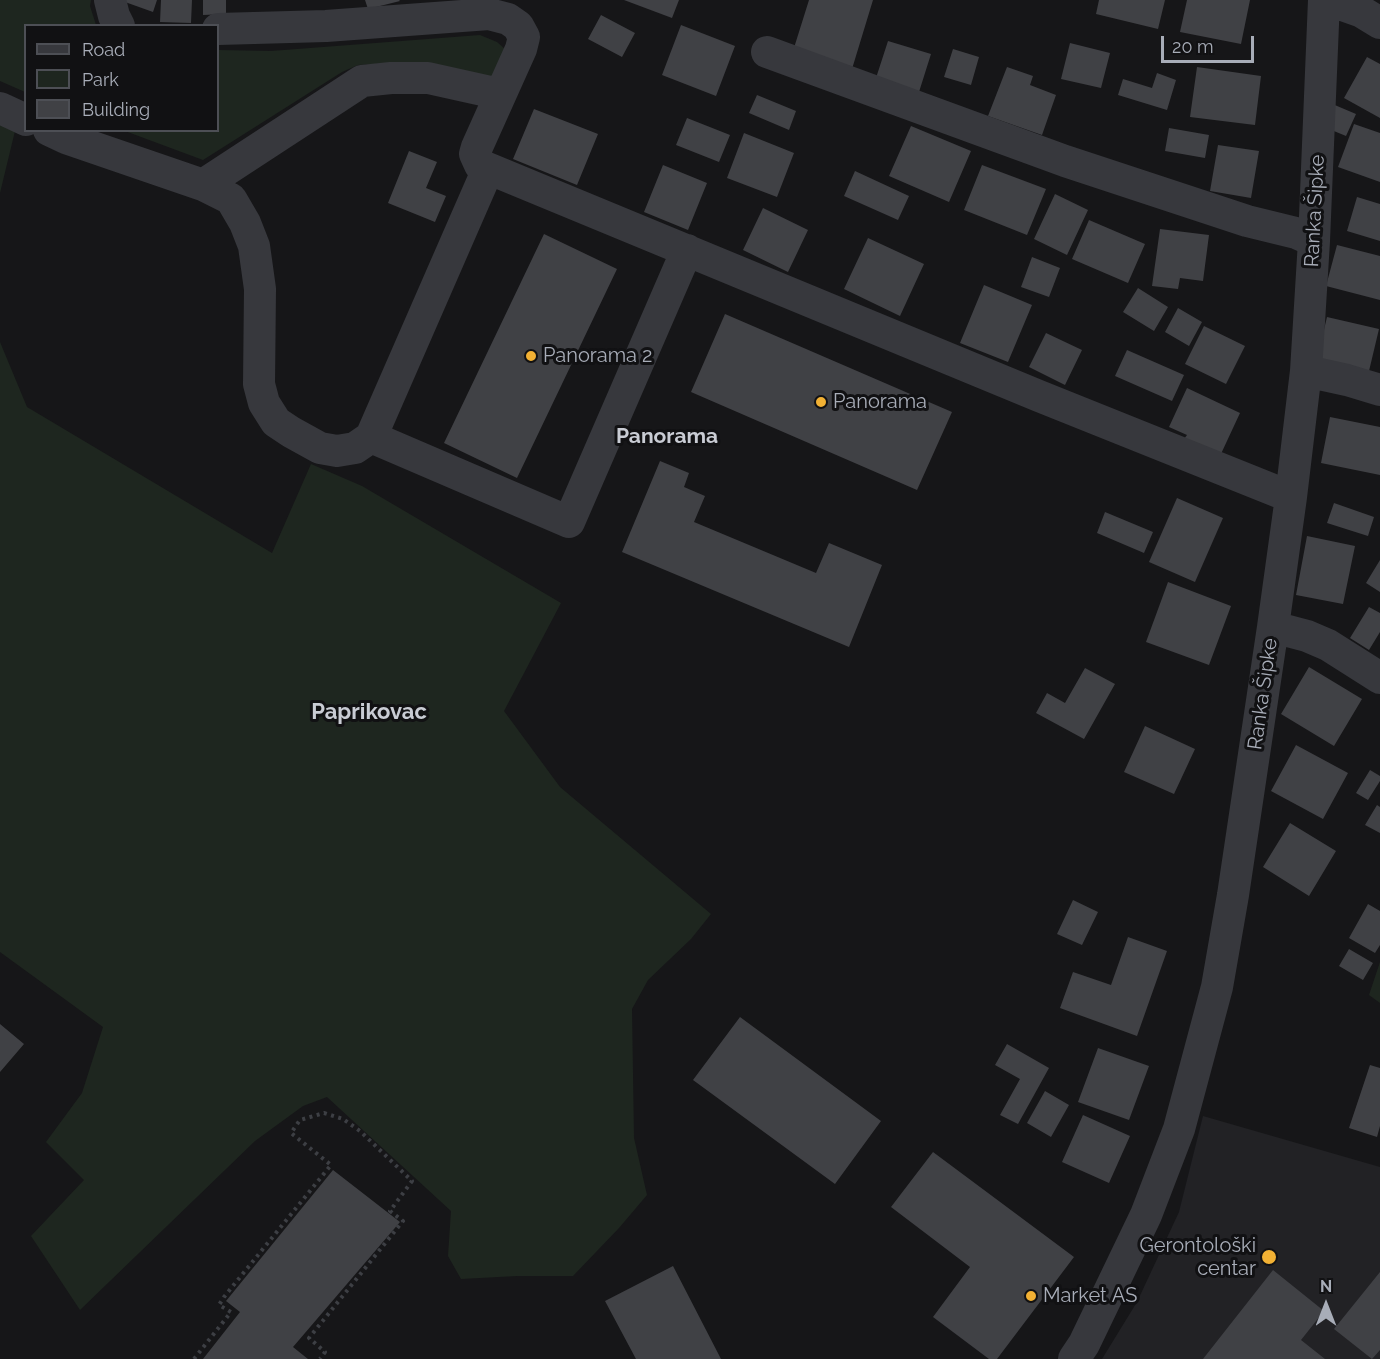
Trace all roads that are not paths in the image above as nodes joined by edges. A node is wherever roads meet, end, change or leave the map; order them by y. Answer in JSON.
{"nodes":[{"id":1,"x":110,"y":0,"type":"edge"},
{"id":2,"x":1326,"y":0,"type":"edge"},
{"id":3,"x":1380,"y":23,"type":"edge"},
{"id":4,"x":118,"y":24,"type":"edge"},
{"id":5,"x":219,"y":29,"type":"edge"},
{"id":6,"x":767,"y":52,"type":"dead end"},
{"id":7,"x":500,"y":94,"type":"junction"},
{"id":8,"x":0,"y":108,"type":"edge"},
{"id":9,"x":24,"y":119,"type":"edge"},
{"id":10,"x":53,"y":132,"type":"edge"},
{"id":11,"x":488,"y":169,"type":"junction"},
{"id":12,"x":204,"y":185,"type":"junction"},
{"id":13,"x":1314,"y":241,"type":"junction"},
{"id":14,"x":687,"y":250,"type":"junction"},
{"id":15,"x":1306,"y":371,"type":"junction"},
{"id":16,"x":1380,"y":390,"type":"edge"},
{"id":17,"x":371,"y":437,"type":"junction"},
{"id":18,"x":1291,"y":497,"type":"junction"},
{"id":19,"x":1273,"y":627,"type":"junction"},
{"id":20,"x":1380,"y":678,"type":"edge"},
{"id":21,"x":1074,"y":1359,"type":"edge"}],
"edges":[{"from":1,"to":4,"type":"street"},
{"from":2,"to":3,"type":"street"},
{"from":2,"to":13,"type":"street","name":"Ranka Šipke"},
{"from":5,"to":7,"type":"street"},
{"from":6,"to":13,"type":"street"},
{"from":7,"to":11,"type":"street"},
{"from":7,"to":12,"type":"street"},
{"from":8,"to":9,"type":"street"},
{"from":10,"to":12,"type":"street"},
{"from":11,"to":14,"type":"street"},
{"from":11,"to":17,"type":"street"},
{"from":12,"to":17,"type":"street"},
{"from":13,"to":15,"type":"street","name":"Ranka Šipke"},
{"from":14,"to":17,"type":"street"},
{"from":14,"to":18,"type":"street"},
{"from":15,"to":16,"type":"street"},
{"from":15,"to":18,"type":"street","name":"Ranka Šipke"},
{"from":18,"to":19,"type":"street","name":"Ranka Šipke"},
{"from":19,"to":20,"type":"street"},
{"from":19,"to":21,"type":"street","name":"Ranka Šipke"}]}
